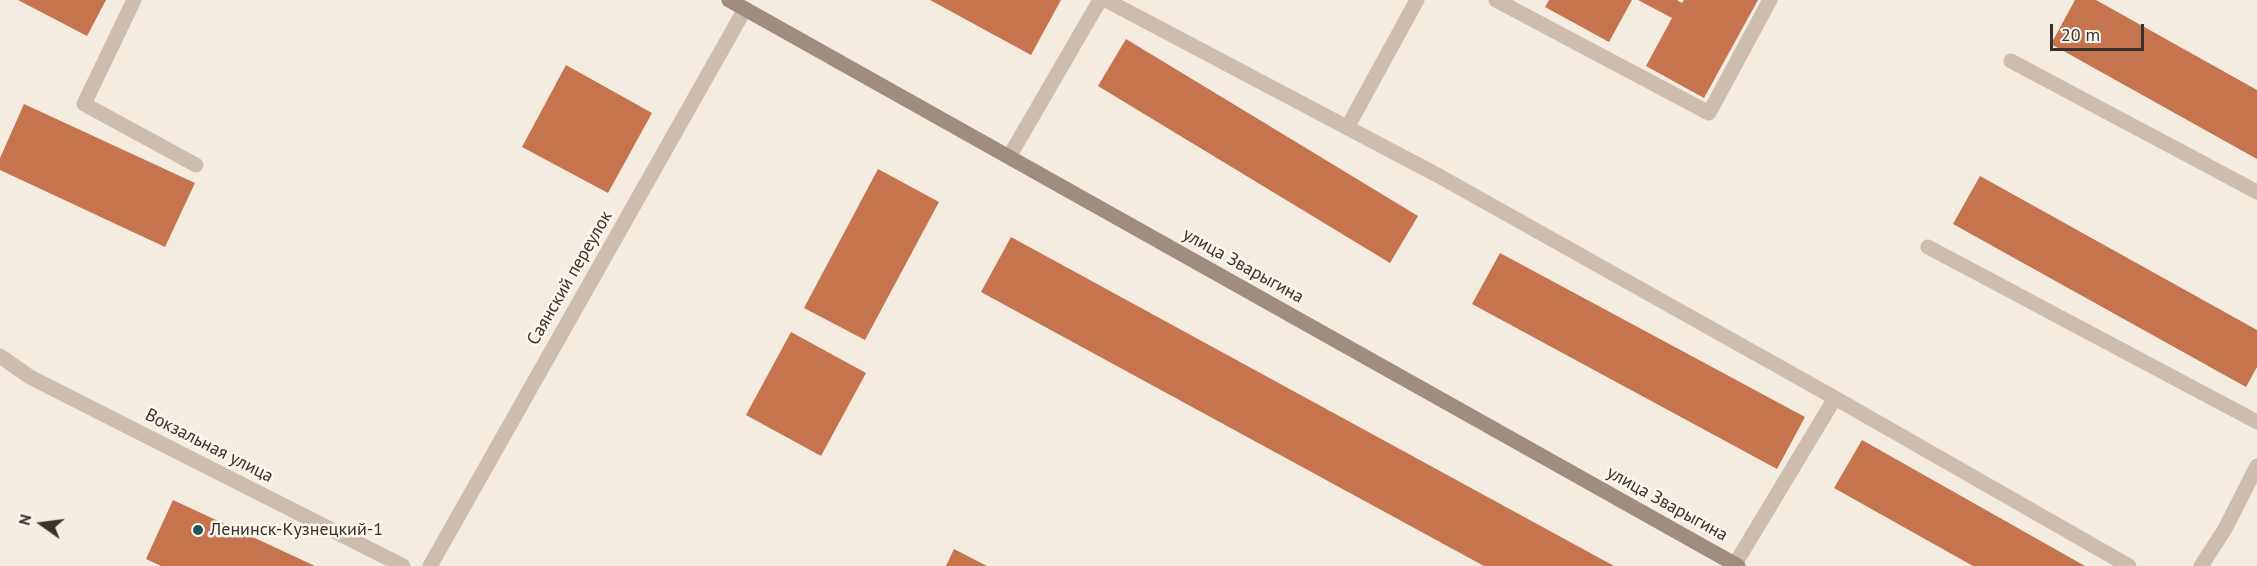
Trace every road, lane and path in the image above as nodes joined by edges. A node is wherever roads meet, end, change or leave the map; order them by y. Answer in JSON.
{"nodes":[{"id":1,"x":134,"y":0,"type":"edge"},
{"id":2,"x":729,"y":0,"type":"edge"},
{"id":3,"x":1100,"y":0,"type":"edge"},
{"id":4,"x":1106,"y":0,"type":"edge"},
{"id":5,"x":1417,"y":0,"type":"edge"},
{"id":6,"x":1496,"y":0,"type":"edge"},
{"id":7,"x":1770,"y":0,"type":"edge"},
{"id":8,"x":745,"y":9,"type":"junction"},
{"id":9,"x":2011,"y":61,"type":"dead end"},
{"id":10,"x":1347,"y":128,"type":"junction"},
{"id":11,"x":1009,"y":157,"type":"junction"},
{"id":12,"x":196,"y":165,"type":"dead end"},
{"id":13,"x":2257,"y":192,"type":"edge"},
{"id":14,"x":1928,"y":247,"type":"dead end"},
{"id":15,"x":0,"y":356,"type":"edge"},
{"id":16,"x":1835,"y":398,"type":"junction"},
{"id":17,"x":2257,"y":422,"type":"edge"},
{"id":18,"x":2257,"y":466,"type":"edge"},
{"id":19,"x":1736,"y":565,"type":"edge"},
{"id":20,"x":403,"y":566,"type":"edge"},
{"id":21,"x":430,"y":566,"type":"edge"},
{"id":22,"x":2129,"y":566,"type":"edge"},
{"id":23,"x":2201,"y":566,"type":"edge"}],
"edges":[{"from":1,"to":12,"type":"street"},
{"from":2,"to":8,"type":"street","name":"улица Зварыгина"},
{"from":3,"to":11,"type":"street"},
{"from":4,"to":10,"type":"street"},
{"from":5,"to":10,"type":"street"},
{"from":6,"to":7,"type":"street"},
{"from":8,"to":11,"type":"street","name":"улица Зварыгина"},
{"from":8,"to":21,"type":"street","name":"Саянский переулок"},
{"from":9,"to":13,"type":"street"},
{"from":10,"to":16,"type":"street"},
{"from":11,"to":19,"type":"street","name":"улица Зварыгина"},
{"from":14,"to":17,"type":"street"},
{"from":15,"to":20,"type":"street","name":"Вокзальная улица"},
{"from":16,"to":19,"type":"street"},
{"from":16,"to":22,"type":"street"},
{"from":18,"to":23,"type":"street"}]}
